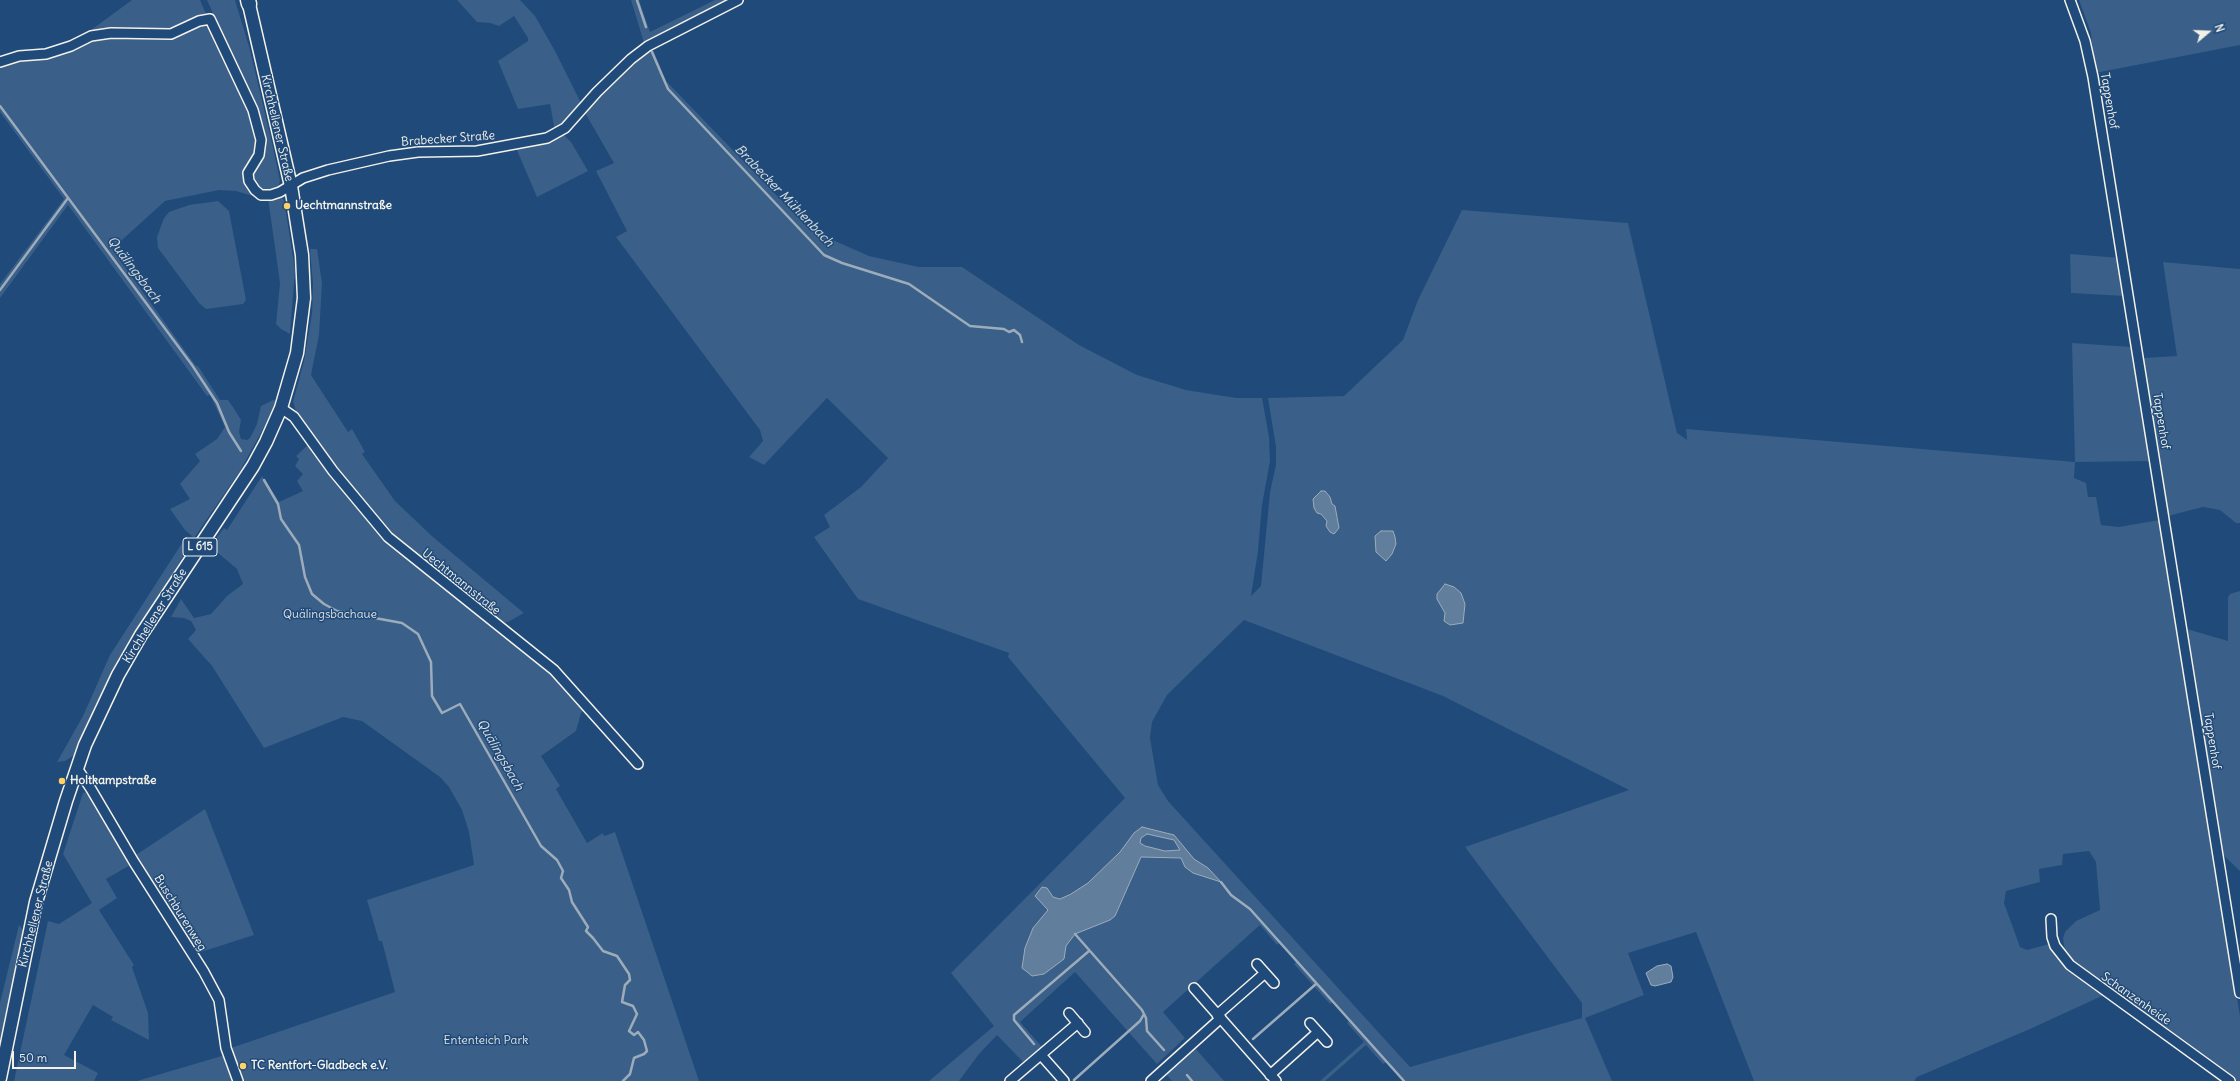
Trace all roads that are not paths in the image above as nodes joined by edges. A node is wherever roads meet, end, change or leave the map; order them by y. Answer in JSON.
{"nodes":[{"id":1,"x":738,"y":0,"type":"edge"},
{"id":2,"x":2070,"y":0,"type":"edge"},
{"id":3,"x":248,"y":1,"type":"edge"},
{"id":4,"x":0,"y":62,"type":"edge"},
{"id":5,"x":291,"y":186,"type":"junction"},
{"id":6,"x":281,"y":408,"type":"junction"},
{"id":7,"x":638,"y":764,"type":"dead end"},
{"id":8,"x":76,"y":768,"type":"junction"},
{"id":9,"x":2051,"y":919,"type":"dead end"},
{"id":10,"x":1257,"y":964,"type":"dead end"},
{"id":11,"x":1265,"y":973,"type":"junction"},
{"id":12,"x":1274,"y":983,"type":"dead end"},
{"id":13,"x":1194,"y":988,"type":"dead end"},
{"id":14,"x":2240,"y":992,"type":"edge"},
{"id":15,"x":1069,"y":1013,"type":"dead end"},
{"id":16,"x":1219,"y":1016,"type":"junction"},
{"id":17,"x":1078,"y":1023,"type":"junction"},
{"id":18,"x":1310,"y":1023,"type":"dead end"},
{"id":19,"x":1085,"y":1032,"type":"dead end"},
{"id":20,"x":1318,"y":1032,"type":"junction"},
{"id":21,"x":1327,"y":1042,"type":"dead end"},
{"id":22,"x":1041,"y":1055,"type":"junction"},
{"id":23,"x":0,"y":1078,"type":"edge"},
{"id":24,"x":1273,"y":1078,"type":"edge"},
{"id":25,"x":238,"y":1081,"type":"edge"},
{"id":26,"x":1010,"y":1081,"type":"edge"},
{"id":27,"x":1064,"y":1081,"type":"edge"},
{"id":28,"x":1151,"y":1081,"type":"edge"},
{"id":29,"x":2230,"y":1081,"type":"edge"}],
"edges":[{"from":1,"to":5,"type":"street","name":"Brabecker Straße"},
{"from":2,"to":14,"type":"street","name":"Tappenhof"},
{"from":3,"to":5,"type":"main road","name":"Kirchhellener Straße","number":"L 615"},
{"from":4,"to":5,"type":"street"},
{"from":5,"to":6,"type":"main road","name":"Kirchhellener Straße","number":"L 615"},
{"from":6,"to":7,"type":"street","name":"Uechtmannstraße"},
{"from":6,"to":8,"type":"main road","name":"Kirchhellener Straße","number":"L 615"},
{"from":8,"to":23,"type":"main road","name":"Kirchhellener Straße","number":"L 615"},
{"from":8,"to":25,"type":"street","name":"Buschburenweg"},
{"from":9,"to":29,"type":"street","name":"Schanzenheide"},
{"from":10,"to":11,"type":"street"},
{"from":11,"to":12,"type":"street"},
{"from":11,"to":16,"type":"street"},
{"from":13,"to":16,"type":"street"},
{"from":15,"to":17,"type":"street"},
{"from":16,"to":24,"type":"street"},
{"from":16,"to":28,"type":"street"},
{"from":17,"to":19,"type":"street"},
{"from":17,"to":22,"type":"street"},
{"from":18,"to":20,"type":"street"},
{"from":20,"to":21,"type":"street"},
{"from":20,"to":24,"type":"street"},
{"from":22,"to":26,"type":"street"},
{"from":22,"to":27,"type":"street"}]}
